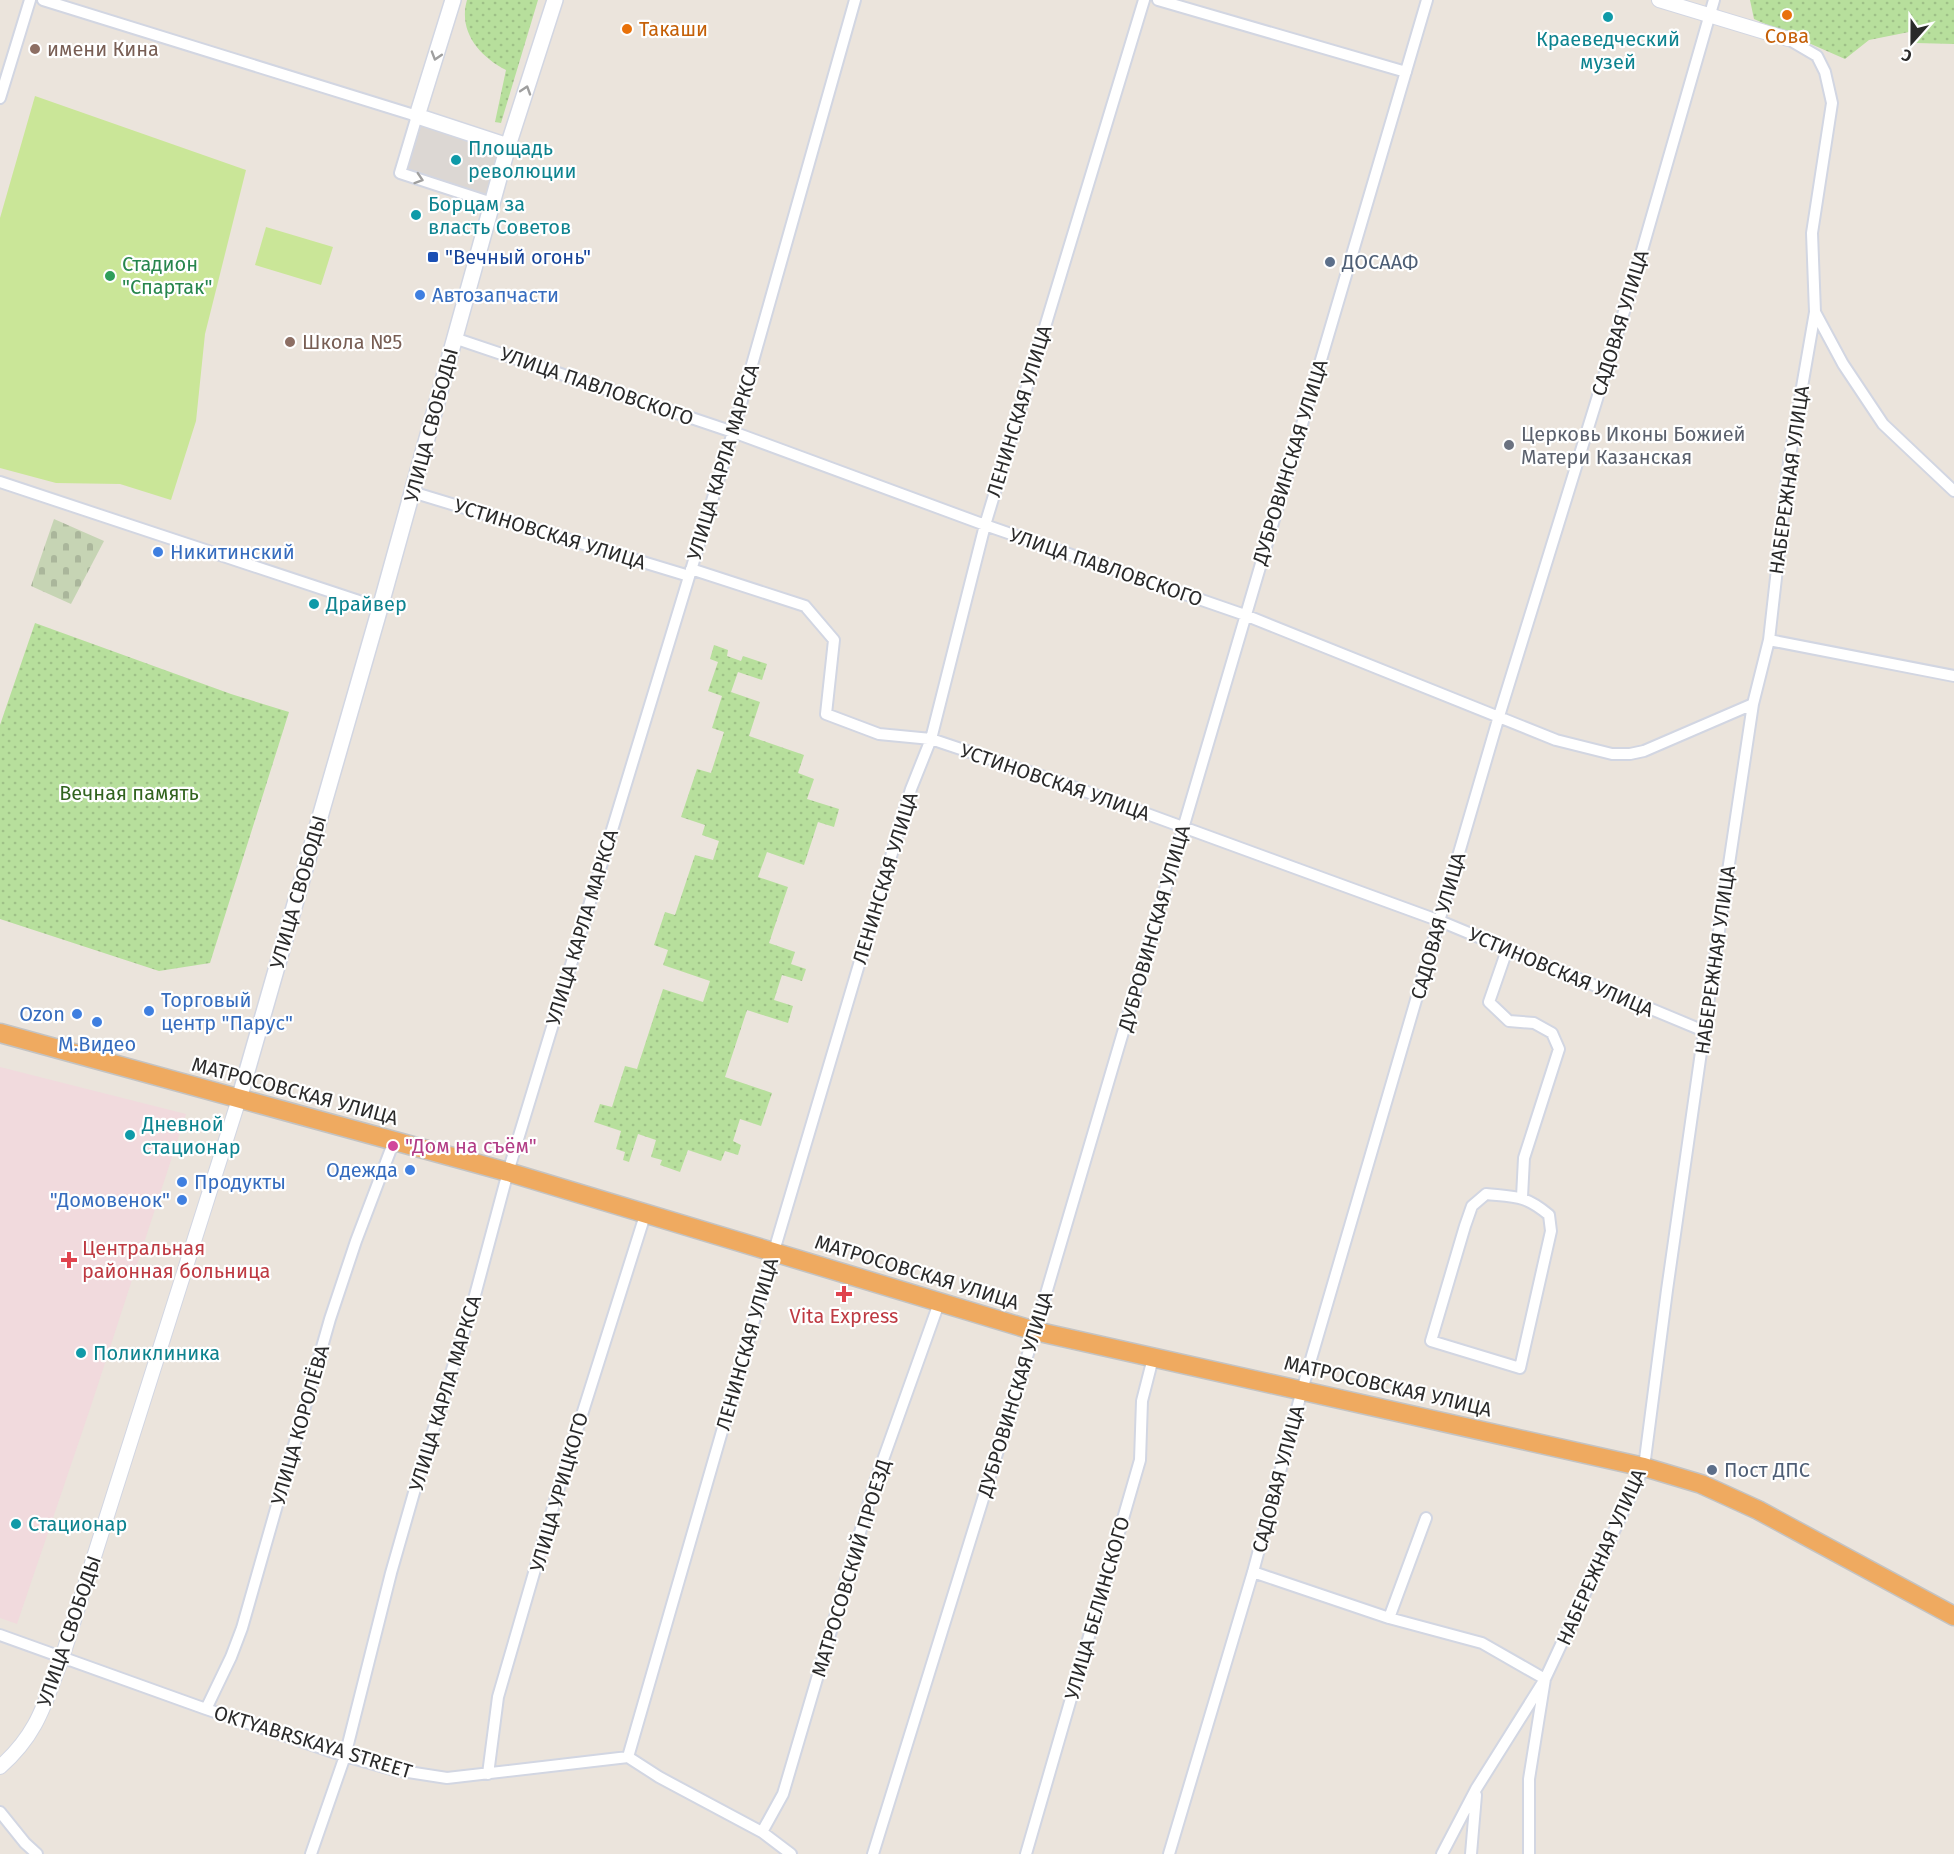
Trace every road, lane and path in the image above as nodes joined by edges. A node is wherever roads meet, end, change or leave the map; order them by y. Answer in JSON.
{"nodes":[{"id":1,"x":30,"y":0,"type":"edge"},
{"id":2,"x":43,"y":0,"type":"edge"},
{"id":3,"x":453,"y":0,"type":"edge"},
{"id":4,"x":555,"y":0,"type":"edge"},
{"id":5,"x":855,"y":0,"type":"edge"},
{"id":6,"x":1144,"y":0,"type":"edge"},
{"id":7,"x":1158,"y":0,"type":"edge"},
{"id":8,"x":1427,"y":0,"type":"edge"},
{"id":9,"x":1659,"y":0,"type":"edge"},
{"id":10,"x":1714,"y":0,"type":"edge"},
{"id":11,"x":1710,"y":15,"type":"junction"},
{"id":12,"x":1788,"y":39,"type":"joint"},
{"id":13,"x":1406,"y":72,"type":"junction"},
{"id":14,"x":0,"y":98,"type":"edge"},
{"id":15,"x":417,"y":116,"type":"junction"},
{"id":16,"x":508,"y":146,"type":"junction"},
{"id":17,"x":492,"y":203,"type":"junction"},
{"id":18,"x":1815,"y":312,"type":"junction"},
{"id":19,"x":454,"y":338,"type":"junction"},
{"id":20,"x":733,"y":432,"type":"junction"},
{"id":21,"x":0,"y":482,"type":"edge"},
{"id":22,"x":1954,"y":491,"type":"edge"},
{"id":23,"x":412,"y":492,"type":"junction"},
{"id":24,"x":985,"y":525,"type":"junction"},
{"id":25,"x":690,"y":572,"type":"junction"},
{"id":26,"x":380,"y":608,"type":"junction"},
{"id":27,"x":1245,"y":615,"type":"junction"},
{"id":28,"x":1769,"y":640,"type":"junction"},
{"id":29,"x":1954,"y":676,"type":"edge"},
{"id":30,"x":1753,"y":704,"type":"junction"},
{"id":31,"x":1499,"y":716,"type":"junction"},
{"id":32,"x":931,"y":739,"type":"junction"},
{"id":33,"x":1184,"y":828,"type":"junction"},
{"id":34,"x":1440,"y":921,"type":"junction"},
{"id":35,"x":1507,"y":950,"type":"junction"},
{"id":36,"x":1704,"y":1031,"type":"junction"},
{"id":37,"x":0,"y":1033,"type":"edge"},
{"id":38,"x":238,"y":1099,"type":"junction"},
{"id":39,"x":394,"y":1141,"type":"junction"},
{"id":40,"x":508,"y":1172,"type":"junction"},
{"id":41,"x":1522,"y":1197,"type":"junction"},
{"id":42,"x":646,"y":1212,"type":"junction"},
{"id":43,"x":774,"y":1251,"type":"junction"},
{"id":44,"x":939,"y":1303,"type":"junction"},
{"id":45,"x":1035,"y":1331,"type":"junction"},
{"id":46,"x":1153,"y":1358,"type":"junction"},
{"id":47,"x":1302,"y":1390,"type":"junction"},
{"id":48,"x":1644,"y":1467,"type":"junction"},
{"id":49,"x":1426,"y":1518,"type":"dead end"},
{"id":50,"x":1253,"y":1572,"type":"junction"},
{"id":51,"x":1954,"y":1616,"type":"edge"},
{"id":52,"x":1389,"y":1618,"type":"junction"},
{"id":53,"x":0,"y":1635,"type":"edge"},
{"id":54,"x":62,"y":1658,"type":"junction"},
{"id":55,"x":1545,"y":1679,"type":"junction"},
{"id":56,"x":206,"y":1709,"type":"junction"},
{"id":57,"x":345,"y":1756,"type":"junction"},
{"id":58,"x":628,"y":1757,"type":"junction"},
{"id":59,"x":0,"y":1767,"type":"edge"},
{"id":60,"x":488,"y":1774,"type":"junction"},
{"id":61,"x":1476,"y":1789,"type":"junction"},
{"id":62,"x":0,"y":1812,"type":"edge"},
{"id":63,"x":762,"y":1832,"type":"junction"},
{"id":64,"x":37,"y":1854,"type":"edge"},
{"id":65,"x":311,"y":1854,"type":"edge"},
{"id":66,"x":791,"y":1854,"type":"edge"},
{"id":67,"x":873,"y":1854,"type":"edge"},
{"id":68,"x":1026,"y":1854,"type":"edge"},
{"id":69,"x":1169,"y":1854,"type":"edge"},
{"id":70,"x":1442,"y":1854,"type":"edge"},
{"id":71,"x":1471,"y":1854,"type":"edge"},
{"id":72,"x":1529,"y":1854,"type":"edge"}],
"edges":[{"from":1,"to":14,"type":"street"},
{"from":2,"to":15,"type":"street"},
{"from":3,"to":15,"type":"main road","one_way":true},
{"from":16,"to":4,"type":"main road","name":"УЛИЦА СВОБОДЫ","one_way":true},
{"from":5,"to":20,"type":"street","name":"УЛИЦА КАРЛА МАРКСА"},
{"from":6,"to":24,"type":"street","name":"ЛЕНИНСКАЯ УЛИЦА"},
{"from":7,"to":13,"type":"street"},
{"from":8,"to":13,"type":"street","name":"ДУБРОВИНСКАЯ УЛИЦА"},
{"from":9,"to":11,"type":"street"},
{"from":10,"to":11,"type":"street","name":"САДОВАЯ УЛИЦА"},
{"from":11,"to":12,"type":"street"},
{"from":11,"to":31,"type":"street","name":"САДОВАЯ УЛИЦА"},
{"from":12,"to":18,"type":"street","name":"НАБЕРЕЖНАЯ УЛИЦА"},
{"from":13,"to":27,"type":"street","name":"ДУБРОВИНСКАЯ УЛИЦА"},
{"from":15,"to":16,"type":"main road"},
{"from":15,"to":17,"type":"street","one_way":true},
{"from":16,"to":17,"type":"main road","name":"УЛИЦА СВОБОДЫ"},
{"from":17,"to":19,"type":"main road","name":"УЛИЦА СВОБОДЫ"},
{"from":18,"to":22,"type":"street"},
{"from":18,"to":28,"type":"street","name":"НАБЕРЕЖНАЯ УЛИЦА"},
{"from":19,"to":20,"type":"street","name":"УЛИЦА ПАВЛОВСКОГО"},
{"from":19,"to":23,"type":"main road","name":"УЛИЦА СВОБОДЫ"},
{"from":20,"to":24,"type":"street","name":"УЛИЦА ПАВЛОВСКОГО"},
{"from":20,"to":25,"type":"street","name":"УЛИЦА КАРЛА МАРКСА"},
{"from":21,"to":26,"type":"street"},
{"from":23,"to":25,"type":"street","name":"УСТИНОВСКАЯ УЛИЦА"},
{"from":23,"to":26,"type":"main road","name":"УЛИЦА СВОБОДЫ"},
{"from":24,"to":27,"type":"street","name":"УЛИЦА ПАВЛОВСКОГО"},
{"from":24,"to":32,"type":"street","name":"ЛЕНИНСКАЯ УЛИЦА"},
{"from":25,"to":32,"type":"street","name":"УСТИНОВСКАЯ УЛИЦА"},
{"from":25,"to":40,"type":"street","name":"УЛИЦА КАРЛА МАРКСА"},
{"from":26,"to":38,"type":"main road","name":"УЛИЦА СВОБОДЫ"},
{"from":27,"to":31,"type":"street","name":"УЛИЦА ПАВЛОВСКОГО"},
{"from":27,"to":33,"type":"street","name":"ДУБРОВИНСКАЯ УЛИЦА"},
{"from":28,"to":29,"type":"street"},
{"from":28,"to":30,"type":"street","name":"НАБЕРЕЖНАЯ УЛИЦА"},
{"from":30,"to":31,"type":"street","name":"УЛИЦА ПАВЛОВСКОГО"},
{"from":30,"to":36,"type":"street","name":"НАБЕРЕЖНАЯ УЛИЦА"},
{"from":31,"to":34,"type":"street","name":"САДОВАЯ УЛИЦА"},
{"from":32,"to":33,"type":"street","name":"УСТИНОВСКАЯ УЛИЦА"},
{"from":32,"to":43,"type":"street","name":"ЛЕНИНСКАЯ УЛИЦА"},
{"from":33,"to":34,"type":"street","name":"УСТИНОВСКАЯ УЛИЦА"},
{"from":33,"to":45,"type":"street","name":"ДУБРОВИНСКАЯ УЛИЦА"},
{"from":34,"to":35,"type":"street","name":"УСТИНОВСКАЯ УЛИЦА"},
{"from":34,"to":47,"type":"street","name":"САДОВАЯ УЛИЦА"},
{"from":35,"to":36,"type":"street","name":"УСТИНОВСКАЯ УЛИЦА"},
{"from":35,"to":41,"type":"street"},
{"from":36,"to":48,"type":"street","name":"НАБЕРЕЖНАЯ УЛИЦА"},
{"from":37,"to":38,"type":"highway","name":"МАТРОСОВСКАЯ УЛИЦА"},
{"from":38,"to":39,"type":"highway","name":"МАТРОСОВСКАЯ УЛИЦА"},
{"from":38,"to":54,"type":"street","name":"УЛИЦА СВОБОДЫ"},
{"from":39,"to":40,"type":"highway","name":"МАТРОСОВСКАЯ УЛИЦА"},
{"from":39,"to":56,"type":"street","name":"УЛИЦА КОРОЛЁВА"},
{"from":40,"to":42,"type":"highway","name":"МАТРОСОВСКАЯ УЛИЦА"},
{"from":40,"to":57,"type":"street","name":"УЛИЦА КАРЛА МАРКСА"},
{"from":41,"to":41,"type":"street"},
{"from":42,"to":43,"type":"highway","name":"МАТРОСОВСКАЯ УЛИЦА"},
{"from":42,"to":60,"type":"street","name":"УЛИЦА УРИЦКОГО"},
{"from":43,"to":44,"type":"highway","name":"МАТРОСОВСКАЯ УЛИЦА"},
{"from":43,"to":58,"type":"street","name":"ЛЕНИНСКАЯ УЛИЦА"},
{"from":44,"to":45,"type":"highway","name":"МАТРОСОВСКАЯ УЛИЦА"},
{"from":44,"to":63,"type":"street","name":"МАТРОСОВСКИЙ ПРОЕЗД"},
{"from":45,"to":46,"type":"highway","name":"МАТРОСОВСКАЯ УЛИЦА"},
{"from":45,"to":67,"type":"street","name":"ДУБРОВИНСКАЯ УЛИЦА"},
{"from":46,"to":47,"type":"highway","name":"МАТРОСОВСКАЯ УЛИЦА"},
{"from":46,"to":68,"type":"street","name":"УЛИЦА БЕЛИНСКОГО"},
{"from":47,"to":48,"type":"highway","name":"МАТРОСОВСКАЯ УЛИЦА"},
{"from":47,"to":50,"type":"street","name":"САДОВАЯ УЛИЦА"},
{"from":48,"to":51,"type":"highway","name":"МАТРОСОВСКАЯ УЛИЦА"},
{"from":48,"to":55,"type":"street","name":"НАБЕРЕЖНАЯ УЛИЦА"},
{"from":49,"to":52,"type":"street"},
{"from":50,"to":52,"type":"street"},
{"from":50,"to":69,"type":"street","name":"САДОВАЯ УЛИЦА"},
{"from":52,"to":55,"type":"street"},
{"from":53,"to":54,"type":"street","name":"OKTYABRSKAYA STREET"},
{"from":54,"to":56,"type":"street","name":"OKTYABRSKAYA STREET"},
{"from":54,"to":59,"type":"street","name":"УЛИЦА СВОБОДЫ"},
{"from":55,"to":61,"type":"street","name":"НАБЕРЕЖНАЯ УЛИЦА"},
{"from":55,"to":72,"type":"street"},
{"from":56,"to":57,"type":"street","name":"OKTYABRSKAYA STREET"},
{"from":57,"to":60,"type":"street","name":"OKTYABRSKAYA STREET"},
{"from":57,"to":65,"type":"street","name":"УЛИЦА КАРЛА МАРКСА"},
{"from":58,"to":60,"type":"street","name":"OKTYABRSKAYA STREET"},
{"from":58,"to":63,"type":"street"},
{"from":61,"to":70,"type":"street","name":"НАБЕРЕЖНАЯ УЛИЦА"},
{"from":61,"to":71,"type":"street"},
{"from":62,"to":64,"type":"street"},
{"from":63,"to":66,"type":"street"}]}
